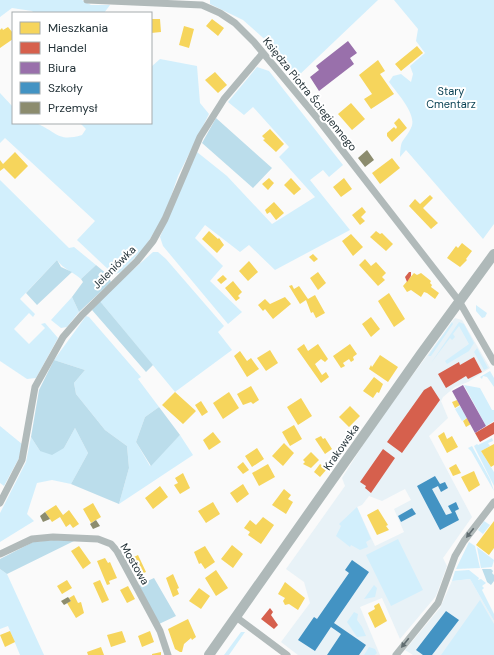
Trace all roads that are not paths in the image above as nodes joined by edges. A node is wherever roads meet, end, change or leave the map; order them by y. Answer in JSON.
{"nodes":[{"id":1,"x":87,"y":0,"type":"edge"},
{"id":2,"x":202,"y":3,"type":"edge"},
{"id":3,"x":263,"y":54,"type":"junction"},
{"id":4,"x":494,"y":254,"type":"edge"},
{"id":5,"x":459,"y":301,"type":"junction"},
{"id":6,"x":494,"y":362,"type":"edge"},
{"id":7,"x":494,"y":502,"type":"edge"},
{"id":8,"x":0,"y":503,"type":"edge"},
{"id":9,"x":0,"y":554,"type":"edge"},
{"id":10,"x":236,"y":617,"type":"junction"},
{"id":11,"x":168,"y":655,"type":"edge"},
{"id":12,"x":209,"y":655,"type":"edge"},
{"id":13,"x":287,"y":655,"type":"edge"},
{"id":14,"x":396,"y":655,"type":"edge"}],
"edges":[{"from":1,"to":2,"type":"street","name":"Księdza Piotra Ściegiennego"},
{"from":2,"to":3,"type":"street","name":"Księdza Piotra Ściegiennego"},
{"from":3,"to":5,"type":"street","name":"Księdza Piotra Ściegiennego"},
{"from":3,"to":8,"type":"street","name":"Jeleniówka"},
{"from":4,"to":5,"type":"main road","name":"Krakowska"},
{"from":5,"to":6,"type":"street","name":"Księdza Piotra Ściegiennego"},
{"from":5,"to":10,"type":"main road","name":"Krakowska"},
{"from":7,"to":14,"type":"street","one_way":true},
{"from":9,"to":11,"type":"street","name":"Mostowa"},
{"from":10,"to":12,"type":"main road","name":"Krakowska"},
{"from":10,"to":13,"type":"street"}]}
